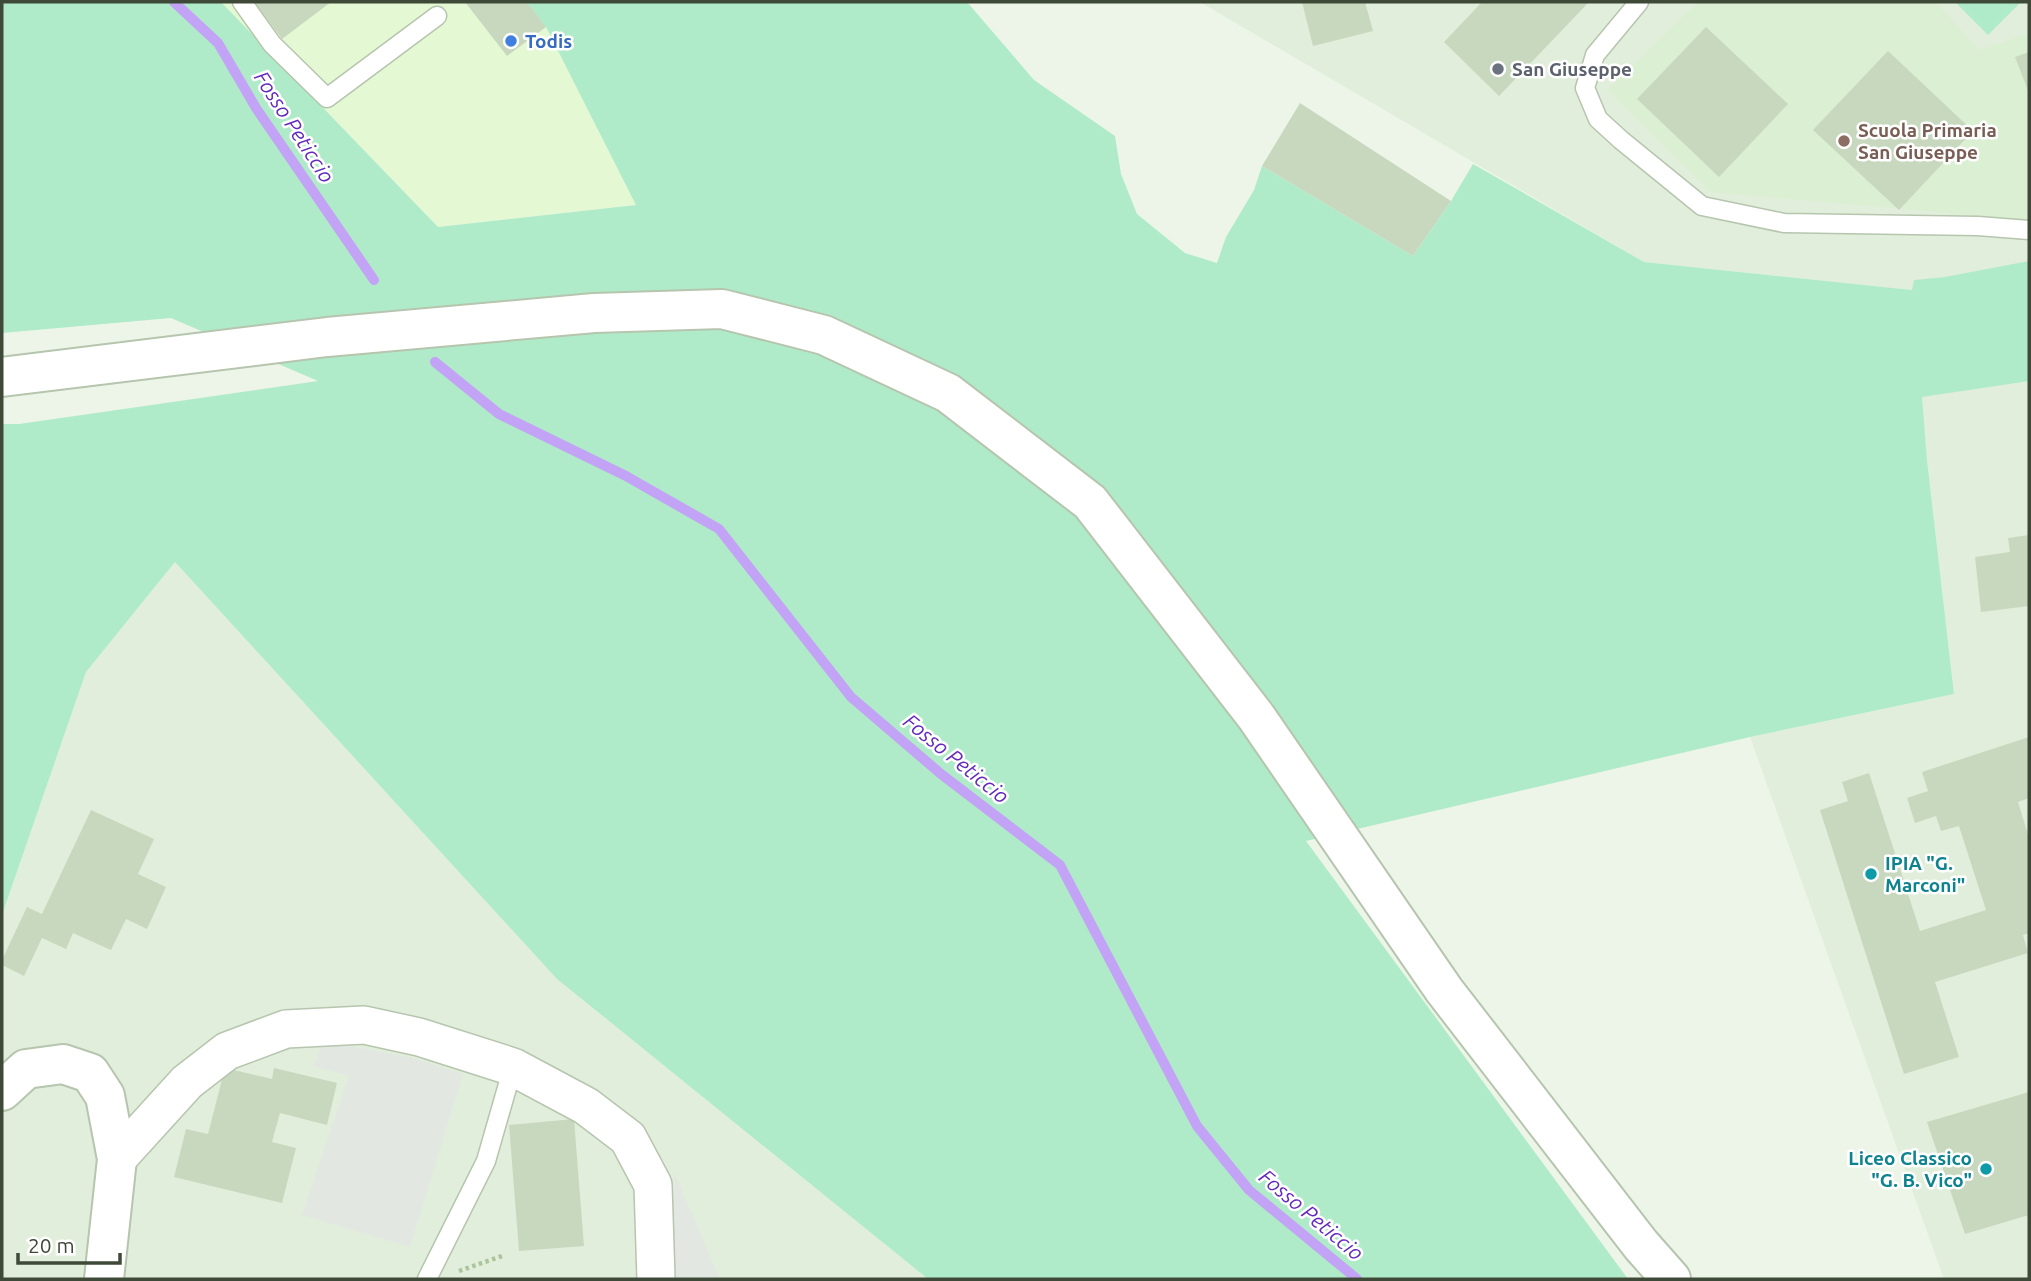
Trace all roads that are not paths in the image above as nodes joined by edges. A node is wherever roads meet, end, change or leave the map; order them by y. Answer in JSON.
{"nodes":[{"id":1,"x":242,"y":2,"type":"edge"},
{"id":2,"x":1639,"y":2,"type":"edge"},
{"id":3,"x":437,"y":16,"type":"dead end"},
{"id":4,"x":2029,"y":230,"type":"edge"},
{"id":5,"x":2,"y":377,"type":"edge"},
{"id":6,"x":513,"y":1067,"type":"junction"},
{"id":7,"x":2,"y":1091,"type":"edge"},
{"id":8,"x":117,"y":1159,"type":"junction"},
{"id":9,"x":104,"y":1279,"type":"edge"},
{"id":10,"x":427,"y":1279,"type":"edge"},
{"id":11,"x":656,"y":1279,"type":"edge"},
{"id":12,"x":1671,"y":1279,"type":"edge"}],
"edges":[{"from":1,"to":3,"type":"lane"},
{"from":2,"to":4,"type":"lane"},
{"from":5,"to":12,"type":"street"},
{"from":6,"to":8,"type":"street"},
{"from":6,"to":10,"type":"lane"},
{"from":6,"to":11,"type":"street"},
{"from":7,"to":8,"type":"street"},
{"from":8,"to":9,"type":"street"}]}
